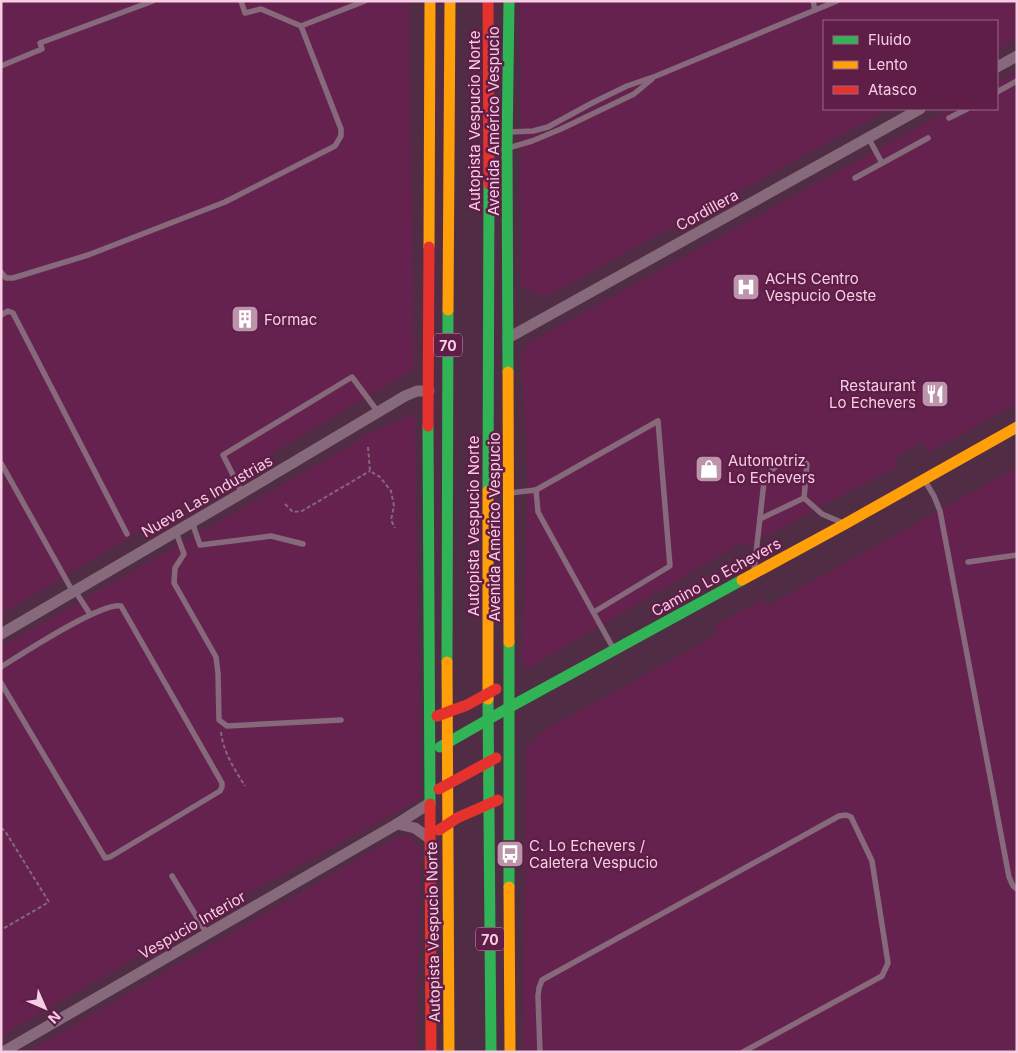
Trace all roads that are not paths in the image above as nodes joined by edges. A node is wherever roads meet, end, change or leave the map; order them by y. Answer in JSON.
{"nodes":[{"id":1,"x":153,"y":1,"type":"edge"},
{"id":2,"x":240,"y":1,"type":"edge"},
{"id":3,"x":365,"y":1,"type":"edge"},
{"id":4,"x":430,"y":1,"type":"edge"},
{"id":5,"x":450,"y":1,"type":"edge"},
{"id":6,"x":488,"y":1,"type":"edge"},
{"id":7,"x":509,"y":1,"type":"edge"},
{"id":8,"x":813,"y":1,"type":"edge"},
{"id":9,"x":837,"y":1,"type":"edge"},
{"id":10,"x":815,"y":10,"type":"junction"},
{"id":11,"x":301,"y":26,"type":"junction"},
{"id":12,"x":1017,"y":56,"type":"edge"},
{"id":13,"x":1,"y":66,"type":"edge"},
{"id":14,"x":998,"y":66,"type":"edge"},
{"id":15,"x":656,"y":76,"type":"junction"},
{"id":16,"x":1017,"y":81,"type":"edge"},
{"id":17,"x":998,"y":91,"type":"edge"},
{"id":18,"x":918,"y":110,"type":"edge"},
{"id":19,"x":965,"y":110,"type":"edge"},
{"id":20,"x":949,"y":118,"type":"dead end"},
{"id":21,"x":508,"y":132,"type":"junction"},
{"id":22,"x":868,"y":137,"type":"junction"},
{"id":23,"x":928,"y":138,"type":"dead end"},
{"id":24,"x":507,"y":148,"type":"junction"},
{"id":25,"x":882,"y":163,"type":"junction"},
{"id":26,"x":855,"y":178,"type":"dead end"},
{"id":27,"x":1,"y":272,"type":"edge"},
{"id":28,"x":1,"y":315,"type":"edge"},
{"id":29,"x":508,"y":338,"type":"junction"},
{"id":30,"x":429,"y":391,"type":"junction"},
{"id":31,"x":378,"y":412,"type":"junction"},
{"id":32,"x":1017,"y":427,"type":"edge"},
{"id":33,"x":1,"y":464,"type":"edge"},
{"id":34,"x":924,"y":479,"type":"junction"},
{"id":35,"x":536,"y":490,"type":"junction"},
{"id":36,"x":242,"y":493,"type":"junction"},
{"id":37,"x":509,"y":493,"type":"junction"},
{"id":38,"x":804,"y":498,"type":"junction"},
{"id":39,"x":760,"y":519,"type":"junction"},
{"id":40,"x":192,"y":522,"type":"junction"},
{"id":41,"x":845,"y":524,"type":"junction"},
{"id":42,"x":176,"y":532,"type":"junction"},
{"id":43,"x":127,"y":534,"type":"dead end"},
{"id":44,"x":303,"y":544,"type":"dead end"},
{"id":45,"x":1017,"y":555,"type":"edge"},
{"id":46,"x":968,"y":562,"type":"dead end"},
{"id":47,"x":753,"y":574,"type":"junction"},
{"id":48,"x":73,"y":592,"type":"junction"},
{"id":49,"x":594,"y":612,"type":"junction"},
{"id":50,"x":90,"y":614,"type":"junction"},
{"id":51,"x":1,"y":634,"type":"edge"},
{"id":52,"x":614,"y":650,"type":"junction"},
{"id":53,"x":1,"y":666,"type":"edge"},
{"id":54,"x":1,"y":683,"type":"edge"},
{"id":55,"x":517,"y":683,"type":"junction"},
{"id":56,"x":541,"y":690,"type":"junction"},
{"id":57,"x":510,"y":708,"type":"junction"},
{"id":58,"x":430,"y":718,"type":"junction"},
{"id":59,"x":341,"y":720,"type":"dead end"},
{"id":60,"x":509,"y":752,"type":"junction"},
{"id":61,"x":430,"y":753,"type":"junction"},
{"id":62,"x":509,"y":796,"type":"junction"},
{"id":63,"x":430,"y":798,"type":"junction"},
{"id":64,"x":397,"y":824,"type":"junction"},
{"id":65,"x":429,"y":838,"type":"junction"},
{"id":66,"x":172,"y":876,"type":"dead end"},
{"id":67,"x":1017,"y":889,"type":"edge"},
{"id":68,"x":206,"y":934,"type":"junction"},
{"id":69,"x":3,"y":1052,"type":"edge"},
{"id":70,"x":431,"y":1052,"type":"edge"},
{"id":71,"x":449,"y":1052,"type":"edge"},
{"id":72,"x":491,"y":1052,"type":"edge"},
{"id":73,"x":510,"y":1052,"type":"edge"},
{"id":74,"x":540,"y":1052,"type":"edge"},
{"id":75,"x":743,"y":1052,"type":"edge"}],
"edges":[{"from":1,"to":13,"type":"lane"},
{"from":2,"to":11,"type":"lane"},
{"from":3,"to":11,"type":"lane"},
{"from":4,"to":30,"type":"main road"},
{"from":5,"to":71,"type":"main road","name":"Autopista Vespucio Norte","number":"70"},
{"from":6,"to":72,"type":"main road","name":"Autopista Vespucio Norte","number":"70"},
{"from":7,"to":21,"type":"main road","name":"Avenida Américo Vespucio"},
{"from":8,"to":10,"type":"lane"},
{"from":9,"to":10,"type":"lane"},
{"from":10,"to":15,"type":"lane"},
{"from":11,"to":27,"type":"lane"},
{"from":12,"to":14,"type":"street"},
{"from":15,"to":21,"type":"lane"},
{"from":15,"to":24,"type":"lane"},
{"from":16,"to":17,"type":"lane"},
{"from":18,"to":22,"type":"street","name":"Cordillera"},
{"from":19,"to":20,"type":"lane"},
{"from":21,"to":24,"type":"main road","name":"Avenida Américo Vespucio"},
{"from":22,"to":25,"type":"lane"},
{"from":22,"to":29,"type":"street","name":"Cordillera"},
{"from":23,"to":25,"type":"lane"},
{"from":24,"to":29,"type":"main road","name":"Avenida Américo Vespucio"},
{"from":25,"to":26,"type":"lane"},
{"from":28,"to":43,"type":"lane"},
{"from":29,"to":37,"type":"main road","name":"Avenida Américo Vespucio"},
{"from":30,"to":31,"type":"street","name":"Nueva Las Industrias"},
{"from":30,"to":58,"type":"main road"},
{"from":31,"to":36,"type":"street","name":"Nueva Las Industrias"},
{"from":31,"to":36,"type":"lane"},
{"from":32,"to":34,"type":"main road","name":"Camino Lo Echevers"},
{"from":33,"to":48,"type":"lane"},
{"from":34,"to":41,"type":"main road","name":"Camino Lo Echevers"},
{"from":34,"to":67,"type":"lane"},
{"from":35,"to":37,"type":"lane"},
{"from":35,"to":49,"type":"lane"},
{"from":35,"to":49,"type":"lane"},
{"from":36,"to":40,"type":"street","name":"Nueva Las Industrias"},
{"from":37,"to":55,"type":"main road","name":"Avenida Américo Vespucio"},
{"from":38,"to":39,"type":"lane"},
{"from":38,"to":39,"type":"lane"},
{"from":38,"to":41,"type":"lane"},
{"from":39,"to":47,"type":"lane"},
{"from":40,"to":42,"type":"street","name":"Nueva Las Industrias"},
{"from":40,"to":44,"type":"lane"},
{"from":41,"to":47,"type":"main road","name":"Camino Lo Echevers"},
{"from":42,"to":48,"type":"street","name":"Nueva Las Industrias"},
{"from":42,"to":59,"type":"lane"},
{"from":45,"to":46,"type":"lane"},
{"from":47,"to":52,"type":"main road","name":"Camino Lo Echevers"},
{"from":48,"to":50,"type":"lane"},
{"from":48,"to":51,"type":"street","name":"Nueva Las Industrias"},
{"from":49,"to":52,"type":"lane"},
{"from":50,"to":53,"type":"lane"},
{"from":50,"to":54,"type":"lane"},
{"from":52,"to":56,"type":"main road","name":"Camino Lo Echevers"},
{"from":55,"to":56,"type":"main road"},
{"from":55,"to":57,"type":"main road","name":"Avenida Américo Vespucio"},
{"from":55,"to":58,"type":"main road"},
{"from":56,"to":57,"type":"main road","name":"Camino Lo Echevers"},
{"from":57,"to":60,"type":"main road","name":"Avenida Américo Vespucio"},
{"from":57,"to":61,"type":"main road","name":"Camino Lo Echevers"},
{"from":58,"to":61,"type":"main road"},
{"from":60,"to":62,"type":"main road","name":"Avenida Américo Vespucio"},
{"from":60,"to":63,"type":"main road"},
{"from":61,"to":63,"type":"main road"},
{"from":62,"to":65,"type":"main road"},
{"from":62,"to":73,"type":"main road","name":"Avenida Américo Vespucio"},
{"from":63,"to":64,"type":"street","name":"Vespucio Interior"},
{"from":63,"to":65,"type":"main road"},
{"from":64,"to":65,"type":"street"},
{"from":64,"to":68,"type":"street","name":"Vespucio Interior"},
{"from":65,"to":70,"type":"main road"},
{"from":66,"to":68,"type":"lane"},
{"from":68,"to":69,"type":"street","name":"Vespucio Interior"},
{"from":74,"to":75,"type":"lane"}]}
